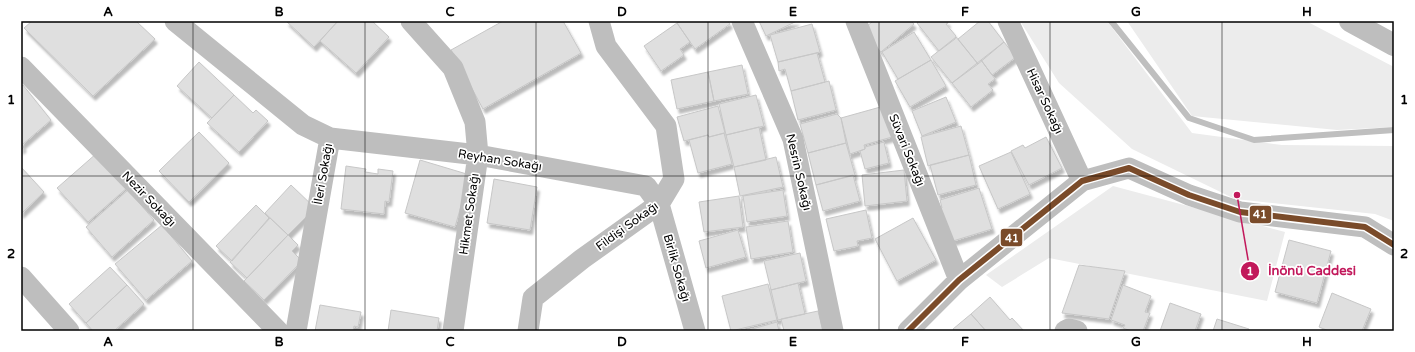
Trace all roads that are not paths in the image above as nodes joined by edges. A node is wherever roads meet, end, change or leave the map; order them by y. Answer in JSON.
{"nodes":[{"id":1,"x":175,"y":21,"type":"edge"},
{"id":2,"x":411,"y":21,"type":"edge"},
{"id":3,"x":599,"y":21,"type":"edge"},
{"id":4,"x":742,"y":21,"type":"edge"},
{"id":5,"x":856,"y":21,"type":"edge"},
{"id":6,"x":1008,"y":21,"type":"edge"},
{"id":7,"x":1350,"y":21,"type":"edge"},
{"id":8,"x":1394,"y":45,"type":"edge"},
{"id":9,"x":21,"y":67,"type":"edge"},
{"id":10,"x":330,"y":138,"type":"junction"},
{"id":11,"x":478,"y":155,"type":"junction"},
{"id":12,"x":1082,"y":181,"type":"junction"},
{"id":13,"x":659,"y":204,"type":"junction"},
{"id":14,"x":1394,"y":245,"type":"edge"},
{"id":15,"x":21,"y":277,"type":"edge"},
{"id":16,"x":959,"y":280,"type":"junction"},
{"id":17,"x":69,"y":331,"type":"edge"},
{"id":18,"x":278,"y":331,"type":"edge"},
{"id":19,"x":296,"y":331,"type":"edge"},
{"id":20,"x":453,"y":331,"type":"edge"},
{"id":21,"x":528,"y":331,"type":"edge"},
{"id":22,"x":695,"y":331,"type":"edge"},
{"id":23,"x":833,"y":331,"type":"edge"},
{"id":24,"x":908,"y":331,"type":"edge"},
{"id":25,"x":1065,"y":331,"type":"edge"},
{"id":26,"x":1076,"y":331,"type":"edge"}],
"edges":[{"from":1,"to":10,"type":"street","name":"İleri Sokağı"},
{"from":2,"to":11,"type":"street","name":"Hikmet Sokağı"},
{"from":3,"to":13,"type":"street","name":"Fildişi Sokağı"},
{"from":4,"to":23,"type":"street","name":"Nesrin Sokağı"},
{"from":5,"to":16,"type":"street","name":"Süvari Sokağı"},
{"from":6,"to":12,"type":"street","name":"Hisar Sokağı"},
{"from":7,"to":8,"type":"street"},
{"from":9,"to":18,"type":"street","name":"Nezir Sokağı"},
{"from":10,"to":11,"type":"street","name":"Reyhan Sokağı"},
{"from":10,"to":19,"type":"street","name":"İleri Sokağı"},
{"from":11,"to":13,"type":"street","name":"Reyhan Sokağı"},
{"from":11,"to":20,"type":"street","name":"Hikmet Sokağı"},
{"from":12,"to":14,"type":"street"},
{"from":12,"to":16,"type":"street"},
{"from":13,"to":21,"type":"street","name":"Fildişi Sokağı"},
{"from":13,"to":22,"type":"street","name":"Birlik Sokağı"},
{"from":15,"to":17,"type":"street"},
{"from":16,"to":24,"type":"street"},
{"from":25,"to":26,"type":"street"}]}
